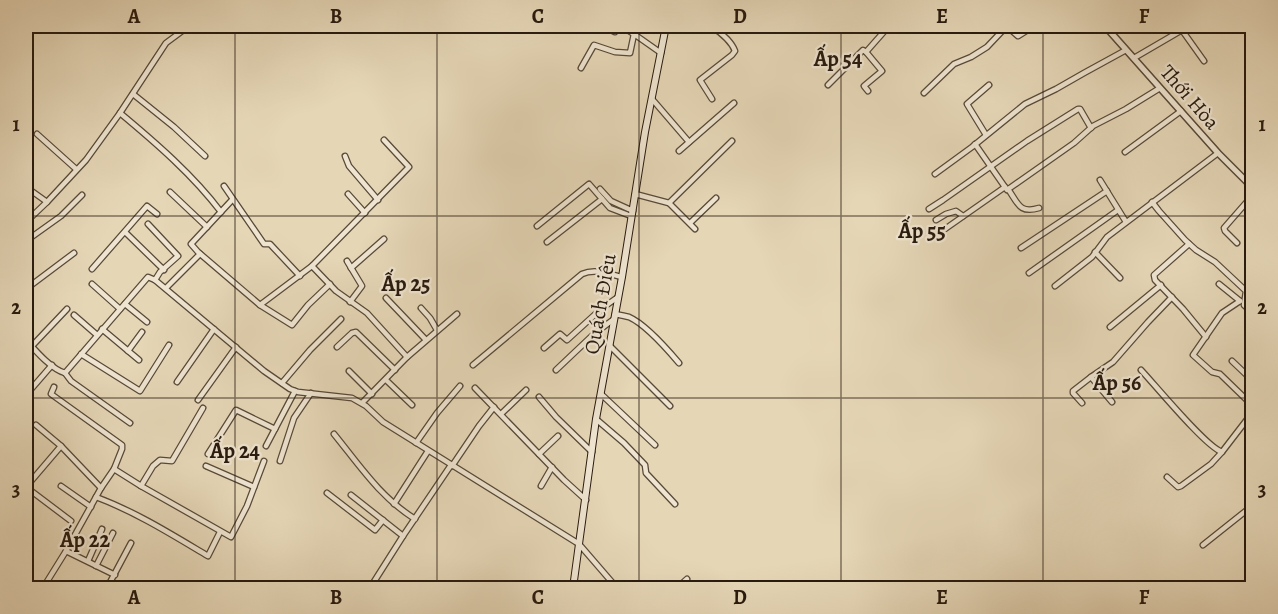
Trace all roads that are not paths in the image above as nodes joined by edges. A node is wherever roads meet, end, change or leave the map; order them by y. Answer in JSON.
{"nodes":[{"id":1,"x":189,"y":26,"type":"edge"},
{"id":2,"x":603,"y":26,"type":"edge"},
{"id":3,"x":620,"y":26,"type":"edge"},
{"id":4,"x":666,"y":26,"type":"edge"},
{"id":5,"x":711,"y":26,"type":"edge"},
{"id":6,"x":889,"y":26,"type":"edge"},
{"id":7,"x":1034,"y":26,"type":"edge"},
{"id":8,"x":1105,"y":26,"type":"edge"},
{"id":9,"x":1181,"y":28,"type":"edge"},
{"id":10,"x":634,"y":34,"type":"junction"},
{"id":11,"x":1126,"y":50,"type":"junction"},
{"id":12,"x":866,"y":52,"type":"junction"},
{"id":13,"x":661,"y":53,"type":"junction"},
{"id":14,"x":1134,"y":58,"type":"junction"},
{"id":15,"x":1204,"y":62,"type":"dead end"},
{"id":16,"x":581,"y":68,"type":"dead end"},
{"id":17,"x":828,"y":85,"type":"dead end"},
{"id":18,"x":989,"y":85,"type":"dead end"},
{"id":19,"x":1160,"y":88,"type":"junction"},
{"id":20,"x":868,"y":91,"type":"dead end"},
{"id":21,"x":924,"y":93,"type":"dead end"},
{"id":22,"x":133,"y":94,"type":"junction"},
{"id":23,"x":652,"y":99,"type":"junction"},
{"id":24,"x":712,"y":99,"type":"dead end"},
{"id":25,"x":734,"y":102,"type":"dead end"},
{"id":26,"x":1181,"y":111,"type":"junction"},
{"id":27,"x":120,"y":113,"type":"junction"},
{"id":28,"x":1091,"y":128,"type":"junction"},
{"id":29,"x":37,"y":134,"type":"dead end"},
{"id":30,"x":986,"y":135,"type":"junction"},
{"id":31,"x":384,"y":140,"type":"dead end"},
{"id":32,"x":732,"y":141,"type":"dead end"},
{"id":33,"x":690,"y":142,"type":"junction"},
{"id":34,"x":975,"y":144,"type":"junction"},
{"id":35,"x":679,"y":151,"type":"dead end"},
{"id":36,"x":1125,"y":152,"type":"dead end"},
{"id":37,"x":1218,"y":153,"type":"junction"},
{"id":38,"x":205,"y":156,"type":"dead end"},
{"id":39,"x":345,"y":156,"type":"dead end"},
{"id":40,"x":990,"y":166,"type":"junction"},
{"id":41,"x":76,"y":169,"type":"junction"},
{"id":42,"x":935,"y":174,"type":"dead end"},
{"id":43,"x":1100,"y":180,"type":"dead end"},
{"id":44,"x":26,"y":186,"type":"edge"},
{"id":45,"x":224,"y":186,"type":"dead end"},
{"id":46,"x":1252,"y":187,"type":"edge"},
{"id":47,"x":1006,"y":188,"type":"junction"},
{"id":48,"x":600,"y":189,"type":"dead end"},
{"id":49,"x":170,"y":192,"type":"dead end"},
{"id":50,"x":1107,"y":192,"type":"junction"},
{"id":51,"x":348,"y":194,"type":"dead end"},
{"id":52,"x":635,"y":194,"type":"junction"},
{"id":53,"x":82,"y":195,"type":"dead end"},
{"id":54,"x":1252,"y":196,"type":"edge"},
{"id":55,"x":716,"y":198,"type":"dead end"},
{"id":56,"x":602,"y":199,"type":"junction"},
{"id":57,"x":232,"y":200,"type":"junction"},
{"id":58,"x":378,"y":200,"type":"junction"},
{"id":59,"x":47,"y":202,"type":"junction"},
{"id":60,"x":1152,"y":202,"type":"junction"},
{"id":61,"x":669,"y":203,"type":"junction"},
{"id":62,"x":1039,"y":208,"type":"dead end"},
{"id":63,"x":929,"y":209,"type":"dead end"},
{"id":64,"x":1118,"y":210,"type":"junction"},
{"id":65,"x":221,"y":212,"type":"junction"},
{"id":66,"x":365,"y":213,"type":"junction"},
{"id":67,"x":157,"y":214,"type":"dead end"},
{"id":68,"x":632,"y":214,"type":"junction"},
{"id":69,"x":963,"y":216,"type":"junction"},
{"id":70,"x":936,"y":220,"type":"dead end"},
{"id":71,"x":26,"y":222,"type":"edge"},
{"id":72,"x":1126,"y":222,"type":"junction"},
{"id":73,"x":690,"y":223,"type":"junction"},
{"id":74,"x":148,"y":224,"type":"dead end"},
{"id":75,"x":537,"y":226,"type":"dead end"},
{"id":76,"x":207,"y":228,"type":"junction"},
{"id":77,"x":694,"y":229,"type":"dead end"},
{"id":78,"x":945,"y":229,"type":"dead end"},
{"id":79,"x":125,"y":232,"type":"junction"},
{"id":80,"x":384,"y":239,"type":"dead end"},
{"id":81,"x":26,"y":241,"type":"edge"},
{"id":82,"x":547,"y":242,"type":"dead end"},
{"id":83,"x":1237,"y":243,"type":"dead end"},
{"id":84,"x":1189,"y":244,"type":"junction"},
{"id":85,"x":1021,"y":248,"type":"dead end"},
{"id":86,"x":1095,"y":252,"type":"junction"},
{"id":87,"x":74,"y":253,"type":"dead end"},
{"id":88,"x":200,"y":254,"type":"junction"},
{"id":89,"x":346,"y":261,"type":"dead end"},
{"id":90,"x":312,"y":266,"type":"junction"},
{"id":91,"x":351,"y":268,"type":"junction"},
{"id":92,"x":93,"y":269,"type":"dead end"},
{"id":93,"x":164,"y":270,"type":"junction"},
{"id":94,"x":1029,"y":273,"type":"dead end"},
{"id":95,"x":300,"y":276,"type":"junction"},
{"id":96,"x":622,"y":278,"type":"junction"},
{"id":97,"x":1120,"y":278,"type":"dead end"},
{"id":98,"x":155,"y":280,"type":"junction"},
{"id":99,"x":92,"y":284,"type":"dead end"},
{"id":100,"x":330,"y":284,"type":"junction"},
{"id":101,"x":1220,"y":284,"type":"dead end"},
{"id":102,"x":1161,"y":285,"type":"junction"},
{"id":103,"x":1055,"y":286,"type":"dead end"},
{"id":104,"x":166,"y":288,"type":"junction"},
{"id":105,"x":26,"y":289,"type":"edge"},
{"id":106,"x":618,"y":297,"type":"junction"},
{"id":107,"x":1172,"y":297,"type":"junction"},
{"id":108,"x":386,"y":298,"type":"dead end"},
{"id":109,"x":350,"y":302,"type":"junction"},
{"id":110,"x":125,"y":303,"type":"junction"},
{"id":111,"x":1242,"y":303,"type":"junction"},
{"id":112,"x":260,"y":305,"type":"junction"},
{"id":113,"x":421,"y":308,"type":"dead end"},
{"id":114,"x":67,"y":309,"type":"dead end"},
{"id":115,"x":120,"y":309,"type":"junction"},
{"id":116,"x":1252,"y":312,"type":"edge"},
{"id":117,"x":457,"y":314,"type":"dead end"},
{"id":118,"x":74,"y":315,"type":"dead end"},
{"id":119,"x":614,"y":317,"type":"junction"},
{"id":120,"x":341,"y":319,"type":"dead end"},
{"id":121,"x":147,"y":322,"type":"dead end"},
{"id":122,"x":1110,"y":327,"type":"dead end"},
{"id":123,"x":102,"y":329,"type":"junction"},
{"id":124,"x":214,"y":329,"type":"junction"},
{"id":125,"x":437,"y":330,"type":"junction"},
{"id":126,"x":142,"y":332,"type":"dead end"},
{"id":127,"x":97,"y":335,"type":"junction"},
{"id":128,"x":1206,"y":338,"type":"junction"},
{"id":129,"x":26,"y":340,"type":"edge"},
{"id":130,"x":426,"y":340,"type":"junction"},
{"id":131,"x":169,"y":345,"type":"dead end"},
{"id":132,"x":609,"y":345,"type":"junction"},
{"id":133,"x":32,"y":346,"type":"junction"},
{"id":134,"x":236,"y":347,"type":"junction"},
{"id":135,"x":337,"y":347,"type":"dead end"},
{"id":136,"x":544,"y":348,"type":"dead end"},
{"id":137,"x":128,"y":351,"type":"junction"},
{"id":138,"x":81,"y":354,"type":"junction"},
{"id":139,"x":407,"y":357,"type":"junction"},
{"id":140,"x":139,"y":360,"type":"dead end"},
{"id":141,"x":1232,"y":361,"type":"dead end"},
{"id":142,"x":679,"y":363,"type":"dead end"},
{"id":143,"x":52,"y":365,"type":"junction"},
{"id":144,"x":473,"y":365,"type":"dead end"},
{"id":145,"x":395,"y":370,"type":"junction"},
{"id":146,"x":556,"y":370,"type":"dead end"},
{"id":147,"x":1141,"y":370,"type":"dead end"},
{"id":148,"x":349,"y":371,"type":"dead end"},
{"id":149,"x":64,"y":373,"type":"junction"},
{"id":150,"x":1091,"y":378,"type":"junction"},
{"id":151,"x":386,"y":380,"type":"junction"},
{"id":152,"x":1252,"y":380,"type":"edge"},
{"id":153,"x":177,"y":382,"type":"dead end"},
{"id":154,"x":282,"y":384,"type":"junction"},
{"id":155,"x":460,"y":386,"type":"dead end"},
{"id":156,"x":54,"y":387,"type":"dead end"},
{"id":157,"x":475,"y":388,"type":"dead end"},
{"id":158,"x":526,"y":390,"type":"dead end"},
{"id":159,"x":295,"y":391,"type":"junction"},
{"id":160,"x":311,"y":393,"type":"junction"},
{"id":161,"x":372,"y":394,"type":"junction"},
{"id":162,"x":601,"y":394,"type":"junction"},
{"id":163,"x":26,"y":395,"type":"edge"},
{"id":164,"x":539,"y":397,"type":"dead end"},
{"id":165,"x":198,"y":400,"type":"dead end"},
{"id":166,"x":1112,"y":402,"type":"dead end"},
{"id":167,"x":362,"y":403,"type":"junction"},
{"id":168,"x":1082,"y":403,"type":"dead end"},
{"id":169,"x":412,"y":405,"type":"dead end"},
{"id":170,"x":1252,"y":405,"type":"edge"},
{"id":171,"x":670,"y":406,"type":"dead end"},
{"id":172,"x":494,"y":407,"type":"junction"},
{"id":173,"x":203,"y":408,"type":"dead end"},
{"id":174,"x":1252,"y":413,"type":"edge"},
{"id":175,"x":501,"y":414,"type":"junction"},
{"id":176,"x":596,"y":419,"type":"junction"},
{"id":177,"x":130,"y":423,"type":"dead end"},
{"id":178,"x":36,"y":425,"type":"dead end"},
{"id":179,"x":275,"y":429,"type":"junction"},
{"id":180,"x":334,"y":434,"type":"dead end"},
{"id":181,"x":558,"y":436,"type":"dead end"},
{"id":182,"x":416,"y":444,"type":"junction"},
{"id":183,"x":655,"y":445,"type":"dead end"},
{"id":184,"x":61,"y":446,"type":"junction"},
{"id":185,"x":266,"y":446,"type":"dead end"},
{"id":186,"x":428,"y":451,"type":"junction"},
{"id":187,"x":592,"y":452,"type":"junction"},
{"id":188,"x":1222,"y":452,"type":"junction"},
{"id":189,"x":208,"y":454,"type":"dead end"},
{"id":190,"x":538,"y":454,"type":"junction"},
{"id":191,"x":264,"y":461,"type":"dead end"},
{"id":192,"x":280,"y":461,"type":"dead end"},
{"id":193,"x":452,"y":465,"type":"junction"},
{"id":194,"x":206,"y":466,"type":"dead end"},
{"id":195,"x":552,"y":467,"type":"junction"},
{"id":196,"x":114,"y":470,"type":"junction"},
{"id":197,"x":1167,"y":477,"type":"dead end"},
{"id":198,"x":61,"y":486,"type":"dead end"},
{"id":199,"x":141,"y":486,"type":"junction"},
{"id":200,"x":541,"y":486,"type":"dead end"},
{"id":201,"x":26,"y":487,"type":"edge"},
{"id":202,"x":254,"y":487,"type":"junction"},
{"id":203,"x":101,"y":488,"type":"junction"},
{"id":204,"x":327,"y":493,"type":"dead end"},
{"id":205,"x":351,"y":495,"type":"dead end"},
{"id":206,"x":96,"y":497,"type":"junction"},
{"id":207,"x":586,"y":500,"type":"junction"},
{"id":208,"x":394,"y":504,"type":"junction"},
{"id":209,"x":675,"y":504,"type":"dead end"},
{"id":210,"x":1252,"y":506,"type":"edge"},
{"id":211,"x":91,"y":507,"type":"junction"},
{"id":212,"x":416,"y":519,"type":"junction"},
{"id":213,"x":383,"y":520,"type":"junction"},
{"id":214,"x":71,"y":521,"type":"dead end"},
{"id":215,"x":102,"y":529,"type":"dead end"},
{"id":216,"x":220,"y":532,"type":"junction"},
{"id":217,"x":113,"y":533,"type":"dead end"},
{"id":218,"x":403,"y":536,"type":"junction"},
{"id":219,"x":131,"y":543,"type":"dead end"},
{"id":220,"x":579,"y":544,"type":"junction"},
{"id":221,"x":1203,"y":545,"type":"dead end"},
{"id":222,"x":66,"y":551,"type":"junction"},
{"id":223,"x":87,"y":561,"type":"junction"},
{"id":224,"x":96,"y":566,"type":"junction"},
{"id":225,"x":115,"y":574,"type":"junction"},
{"id":226,"x":687,"y":579,"type":"dead end"},
{"id":227,"x":574,"y":586,"type":"edge"},
{"id":228,"x":43,"y":588,"type":"edge"},
{"id":229,"x":107,"y":588,"type":"edge"},
{"id":230,"x":370,"y":588,"type":"edge"},
{"id":231,"x":546,"y":588,"type":"edge"},
{"id":232,"x":617,"y":588,"type":"edge"},
{"id":233,"x":677,"y":588,"type":"edge"}],
"edges":[{"from":1,"to":22,"type":"street"},
{"from":2,"to":3,"type":"street"},
{"from":3,"to":10,"type":"street"},
{"from":4,"to":13,"type":"main road","name":"Quách Điêu"},
{"from":5,"to":24,"type":"street"},
{"from":6,"to":12,"type":"street"},
{"from":7,"to":21,"type":"street"},
{"from":8,"to":11,"type":"street","name":"Thới Hòa"},
{"from":9,"to":14,"type":"street"},
{"from":9,"to":15,"type":"street"},
{"from":10,"to":13,"type":"street"},
{"from":10,"to":16,"type":"street"},
{"from":11,"to":14,"type":"street","name":"Thới Hòa"},
{"from":11,"to":30,"type":"street"},
{"from":12,"to":17,"type":"street"},
{"from":12,"to":20,"type":"street"},
{"from":13,"to":23,"type":"main road","name":"Quách Điêu"},
{"from":14,"to":19,"type":"street","name":"Thới Hòa"},
{"from":18,"to":30,"type":"street"},
{"from":19,"to":26,"type":"street","name":"Thới Hòa"},
{"from":19,"to":28,"type":"street"},
{"from":22,"to":27,"type":"street"},
{"from":22,"to":38,"type":"street"},
{"from":23,"to":33,"type":"street"},
{"from":23,"to":52,"type":"main road","name":"Quách Điêu"},
{"from":25,"to":33,"type":"street"},
{"from":26,"to":36,"type":"street"},
{"from":26,"to":37,"type":"street","name":"Thới Hòa"},
{"from":27,"to":41,"type":"street"},
{"from":27,"to":65,"type":"street"},
{"from":28,"to":40,"type":"street"},
{"from":28,"to":47,"type":"street"},
{"from":29,"to":41,"type":"street"},
{"from":30,"to":34,"type":"street"},
{"from":31,"to":58,"type":"street"},
{"from":32,"to":61,"type":"street"},
{"from":33,"to":35,"type":"street"},
{"from":34,"to":40,"type":"street"},
{"from":34,"to":42,"type":"street"},
{"from":37,"to":46,"type":"street","name":"Thới Hòa"},
{"from":37,"to":60,"type":"street"},
{"from":39,"to":58,"type":"street"},
{"from":40,"to":47,"type":"street"},
{"from":40,"to":63,"type":"street"},
{"from":41,"to":59,"type":"street"},
{"from":43,"to":50,"type":"street"},
{"from":44,"to":59,"type":"street"},
{"from":45,"to":57,"type":"street"},
{"from":47,"to":62,"type":"street"},
{"from":47,"to":69,"type":"street"},
{"from":48,"to":68,"type":"street"},
{"from":49,"to":76,"type":"street"},
{"from":50,"to":64,"type":"street"},
{"from":50,"to":85,"type":"street"},
{"from":51,"to":66,"type":"street"},
{"from":52,"to":61,"type":"street"},
{"from":52,"to":68,"type":"main road","name":"Quách Điêu"},
{"from":53,"to":81,"type":"street"},
{"from":54,"to":83,"type":"street"},
{"from":55,"to":73,"type":"street"},
{"from":56,"to":68,"type":"street"},
{"from":56,"to":75,"type":"street"},
{"from":56,"to":82,"type":"street"},
{"from":57,"to":65,"type":"street"},
{"from":57,"to":95,"type":"street"},
{"from":58,"to":66,"type":"street"},
{"from":59,"to":71,"type":"street"},
{"from":60,"to":72,"type":"street"},
{"from":60,"to":84,"type":"street"},
{"from":61,"to":73,"type":"street"},
{"from":64,"to":72,"type":"street"},
{"from":64,"to":94,"type":"street"},
{"from":65,"to":76,"type":"street"},
{"from":66,"to":90,"type":"street"},
{"from":67,"to":79,"type":"street"},
{"from":68,"to":96,"type":"main road","name":"Quách Điêu"},
{"from":69,"to":70,"type":"street"},
{"from":69,"to":78,"type":"street"},
{"from":72,"to":86,"type":"street"},
{"from":73,"to":77,"type":"street"},
{"from":74,"to":93,"type":"street"},
{"from":76,"to":88,"type":"street"},
{"from":79,"to":92,"type":"street"},
{"from":79,"to":93,"type":"street"},
{"from":80,"to":91,"type":"street"},
{"from":84,"to":102,"type":"street"},
{"from":84,"to":111,"type":"street"},
{"from":86,"to":97,"type":"street"},
{"from":86,"to":103,"type":"street"},
{"from":87,"to":105,"type":"street"},
{"from":88,"to":104,"type":"street"},
{"from":88,"to":112,"type":"street"},
{"from":89,"to":91,"type":"street"},
{"from":90,"to":95,"type":"street"},
{"from":90,"to":100,"type":"street"},
{"from":91,"to":109,"type":"street"},
{"from":93,"to":98,"type":"street"},
{"from":95,"to":112,"type":"street"},
{"from":96,"to":106,"type":"main road","name":"Quách Điêu"},
{"from":96,"to":144,"type":"street"},
{"from":98,"to":104,"type":"street"},
{"from":98,"to":110,"type":"street"},
{"from":99,"to":115,"type":"street"},
{"from":100,"to":109,"type":"street"},
{"from":100,"to":112,"type":"street"},
{"from":101,"to":111,"type":"street"},
{"from":102,"to":107,"type":"street"},
{"from":102,"to":122,"type":"street"},
{"from":104,"to":124,"type":"street"},
{"from":106,"to":119,"type":"main road","name":"Quách Điêu"},
{"from":106,"to":136,"type":"street"},
{"from":107,"to":128,"type":"street"},
{"from":107,"to":150,"type":"street"},
{"from":108,"to":130,"type":"street"},
{"from":109,"to":139,"type":"street"},
{"from":110,"to":115,"type":"street"},
{"from":110,"to":121,"type":"street"},
{"from":111,"to":116,"type":"street"},
{"from":111,"to":128,"type":"street"},
{"from":113,"to":125,"type":"street"},
{"from":114,"to":133,"type":"street"},
{"from":115,"to":123,"type":"street"},
{"from":117,"to":125,"type":"street"},
{"from":118,"to":127,"type":"street"},
{"from":119,"to":132,"type":"main road","name":"Quách Điêu"},
{"from":119,"to":142,"type":"street"},
{"from":119,"to":146,"type":"street"},
{"from":120,"to":154,"type":"street"},
{"from":123,"to":127,"type":"street"},
{"from":123,"to":137,"type":"street"},
{"from":124,"to":134,"type":"street"},
{"from":124,"to":153,"type":"street"},
{"from":125,"to":130,"type":"street"},
{"from":126,"to":137,"type":"street"},
{"from":127,"to":138,"type":"street"},
{"from":128,"to":170,"type":"street"},
{"from":129,"to":133,"type":"street"},
{"from":130,"to":139,"type":"street"},
{"from":131,"to":138,"type":"street"},
{"from":132,"to":162,"type":"main road","name":"Quách Điêu"},
{"from":132,"to":171,"type":"street"},
{"from":133,"to":143,"type":"street"},
{"from":134,"to":154,"type":"street"},
{"from":134,"to":165,"type":"street"},
{"from":135,"to":145,"type":"street"},
{"from":137,"to":140,"type":"street"},
{"from":138,"to":149,"type":"street"},
{"from":139,"to":145,"type":"street"},
{"from":141,"to":152,"type":"street"},
{"from":143,"to":149,"type":"street"},
{"from":143,"to":163,"type":"street"},
{"from":145,"to":151,"type":"street"},
{"from":147,"to":188,"type":"street"},
{"from":148,"to":161,"type":"street"},
{"from":149,"to":177,"type":"street"},
{"from":150,"to":166,"type":"street"},
{"from":150,"to":168,"type":"street"},
{"from":151,"to":161,"type":"street"},
{"from":151,"to":169,"type":"street"},
{"from":154,"to":159,"type":"street"},
{"from":155,"to":182,"type":"street"},
{"from":156,"to":196,"type":"street"},
{"from":157,"to":172,"type":"street"},
{"from":158,"to":175,"type":"street"},
{"from":159,"to":160,"type":"street"},
{"from":159,"to":179,"type":"street"},
{"from":160,"to":167,"type":"street"},
{"from":160,"to":192,"type":"street"},
{"from":161,"to":167,"type":"street"},
{"from":162,"to":176,"type":"main road","name":"Quách Điêu"},
{"from":162,"to":183,"type":"street"},
{"from":164,"to":187,"type":"street"},
{"from":167,"to":182,"type":"street"},
{"from":172,"to":175,"type":"street"},
{"from":172,"to":193,"type":"street"},
{"from":173,"to":199,"type":"street"},
{"from":174,"to":188,"type":"street"},
{"from":175,"to":190,"type":"street"},
{"from":176,"to":187,"type":"main road","name":"Quách Điêu"},
{"from":176,"to":209,"type":"street"},
{"from":178,"to":184,"type":"street"},
{"from":179,"to":185,"type":"street"},
{"from":179,"to":189,"type":"street"},
{"from":180,"to":208,"type":"street"},
{"from":181,"to":190,"type":"street"},
{"from":182,"to":186,"type":"street"},
{"from":184,"to":201,"type":"street"},
{"from":184,"to":203,"type":"street"},
{"from":186,"to":193,"type":"street"},
{"from":186,"to":208,"type":"street"},
{"from":187,"to":207,"type":"main road","name":"Quách Điêu"},
{"from":188,"to":197,"type":"street"},
{"from":190,"to":195,"type":"street"},
{"from":191,"to":202,"type":"street"},
{"from":193,"to":212,"type":"street"},
{"from":193,"to":220,"type":"street"},
{"from":194,"to":202,"type":"street"},
{"from":195,"to":200,"type":"street"},
{"from":195,"to":207,"type":"street"},
{"from":196,"to":199,"type":"street"},
{"from":196,"to":203,"type":"street"},
{"from":198,"to":211,"type":"street"},
{"from":199,"to":216,"type":"street"},
{"from":201,"to":214,"type":"street"},
{"from":202,"to":216,"type":"street"},
{"from":203,"to":206,"type":"street"},
{"from":204,"to":213,"type":"street"},
{"from":205,"to":213,"type":"street"},
{"from":206,"to":211,"type":"street"},
{"from":206,"to":216,"type":"street"},
{"from":207,"to":220,"type":"main road","name":"Quách Điêu"},
{"from":208,"to":212,"type":"street"},
{"from":210,"to":221,"type":"street"},
{"from":211,"to":222,"type":"street"},
{"from":212,"to":218,"type":"street"},
{"from":213,"to":218,"type":"street"},
{"from":215,"to":223,"type":"street"},
{"from":217,"to":224,"type":"street"},
{"from":218,"to":230,"type":"street"},
{"from":219,"to":225,"type":"street"},
{"from":220,"to":227,"type":"main road","name":"Quách Điêu"},
{"from":220,"to":232,"type":"street"},
{"from":222,"to":223,"type":"street"},
{"from":222,"to":228,"type":"street"},
{"from":223,"to":224,"type":"street"},
{"from":224,"to":225,"type":"street"},
{"from":225,"to":229,"type":"street"},
{"from":226,"to":233,"type":"street"},
{"from":227,"to":231,"type":"street"}]}
